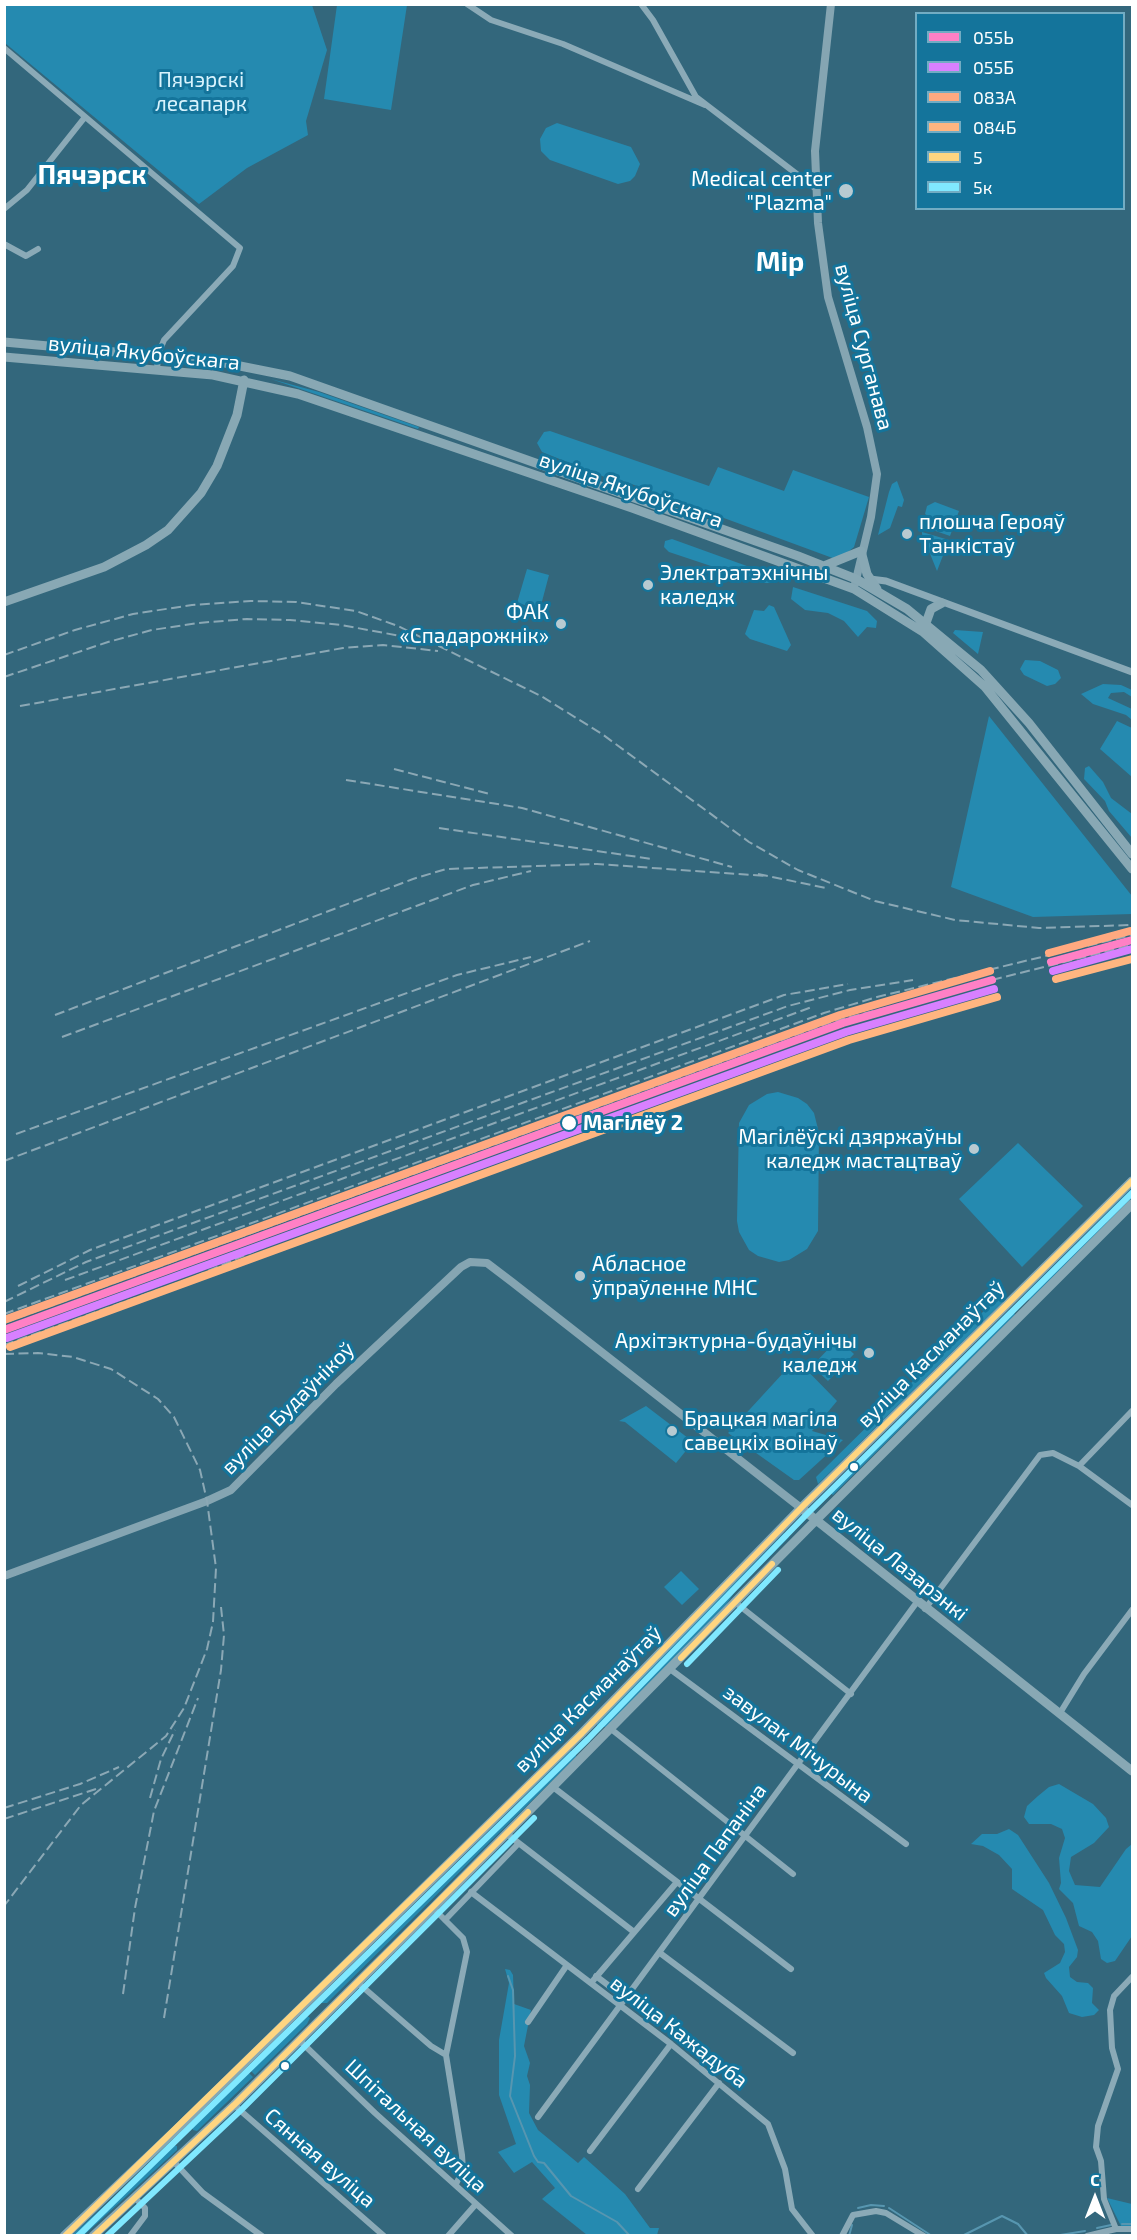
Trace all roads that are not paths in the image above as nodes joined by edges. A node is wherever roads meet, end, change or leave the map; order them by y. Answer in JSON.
{"nodes":[{"id":1,"x":467,"y":4,"type":"edge"},
{"id":2,"x":831,"y":4,"type":"edge"},
{"id":3,"x":643,"y":5,"type":"edge"},
{"id":4,"x":4,"y":48,"type":"edge"},
{"id":5,"x":705,"y":105,"type":"junction"},
{"id":6,"x":85,"y":117,"type":"junction"},
{"id":7,"x":815,"y":188,"type":"junction"},
{"id":8,"x":4,"y":209,"type":"edge"},
{"id":9,"x":4,"y":244,"type":"edge"},
{"id":10,"x":38,"y":249,"type":"dead end"},
{"id":11,"x":4,"y":342,"type":"edge"},
{"id":12,"x":158,"y":355,"type":"junction"},
{"id":13,"x":4,"y":357,"type":"edge"},
{"id":14,"x":246,"y":366,"type":"junction"},
{"id":15,"x":157,"y":370,"type":"junction"},
{"id":16,"x":244,"y":380,"type":"junction"},
{"id":17,"x":861,"y":551,"type":"junction"},
{"id":18,"x":824,"y":566,"type":"junction"},
{"id":19,"x":870,"y":579,"type":"junction"},
{"id":20,"x":855,"y":584,"type":"junction"},
{"id":21,"x":879,"y":591,"type":"junction"},
{"id":22,"x":4,"y":602,"type":"edge"},
{"id":23,"x":942,"y":603,"type":"junction"},
{"id":24,"x":924,"y":628,"type":"junction"},
{"id":25,"x":1132,"y":672,"type":"edge"},
{"id":26,"x":1132,"y":854,"type":"edge"},
{"id":27,"x":1132,"y":869,"type":"edge"},
{"id":28,"x":1132,"y":1181,"type":"edge"},
{"id":29,"x":1132,"y":1204,"type":"edge"},
{"id":30,"x":471,"y":1262,"type":"joint"},
{"id":31,"x":1132,"y":1411,"type":"edge"},
{"id":32,"x":1079,"y":1466,"type":"junction"},
{"id":33,"x":1132,"y":1505,"type":"edge"},
{"id":34,"x":801,"y":1508,"type":"junction"},
{"id":35,"x":816,"y":1520,"type":"junction"},
{"id":36,"x":4,"y":1576,"type":"edge"},
{"id":37,"x":916,"y":1602,"type":"junction"},
{"id":38,"x":736,"y":1603,"type":"junction"},
{"id":39,"x":925,"y":1609,"type":"junction"},
{"id":40,"x":1132,"y":1610,"type":"edge"},
{"id":41,"x":670,"y":1669,"type":"junction"},
{"id":42,"x":851,"y":1694,"type":"junction"},
{"id":43,"x":1060,"y":1713,"type":"junction"},
{"id":44,"x":592,"y":1723,"type":"junction"},
{"id":45,"x":609,"y":1731,"type":"junction"},
{"id":46,"x":569,"y":1746,"type":"junction"},
{"id":47,"x":581,"y":1758,"type":"junction"},
{"id":48,"x":799,"y":1766,"type":"junction"},
{"id":49,"x":1132,"y":1771,"type":"edge"},
{"id":50,"x":553,"y":1787,"type":"junction"},
{"id":51,"x":507,"y":1834,"type":"junction"},
{"id":52,"x":745,"y":1836,"type":"junction"},
{"id":53,"x":518,"y":1844,"type":"junction"},
{"id":54,"x":906,"y":1844,"type":"dead end"},
{"id":55,"x":793,"y":1874,"type":"dead end"},
{"id":56,"x":677,"y":1882,"type":"junction"},
{"id":57,"x":471,"y":1892,"type":"junction"},
{"id":58,"x":700,"y":1897,"type":"junction"},
{"id":59,"x":433,"y":1908,"type":"junction"},
{"id":60,"x":445,"y":1920,"type":"junction"},
{"id":61,"x":634,"y":1932,"type":"junction"},
{"id":62,"x":660,"y":1953,"type":"junction"},
{"id":63,"x":567,"y":1965,"type":"junction"},
{"id":64,"x":791,"y":1969,"type":"dead end"},
{"id":65,"x":596,"y":1976,"type":"junction"},
{"id":66,"x":1132,"y":1977,"type":"edge"},
{"id":67,"x":357,"y":1982,"type":"junction"},
{"id":68,"x":591,"y":1983,"type":"junction"},
{"id":69,"x":625,"y":1998,"type":"junction"},
{"id":70,"x":306,"y":2003,"type":"junction"},
{"id":71,"x":619,"y":2005,"type":"junction"},
{"id":72,"x":321,"y":2017,"type":"junction"},
{"id":73,"x":528,"y":2022,"type":"dead end"},
{"id":74,"x":299,"y":2040,"type":"junction"},
{"id":75,"x":671,"y":2044,"type":"junction"},
{"id":76,"x":793,"y":2053,"type":"dead end"},
{"id":77,"x":446,"y":2055,"type":"junction"},
{"id":78,"x":719,"y":2083,"type":"junction"},
{"id":79,"x":234,"y":2105,"type":"junction"},
{"id":80,"x":538,"y":2117,"type":"dead end"},
{"id":81,"x":176,"y":2130,"type":"junction"},
{"id":82,"x":191,"y":2146,"type":"junction"},
{"id":83,"x":590,"y":2151,"type":"dead end"},
{"id":84,"x":174,"y":2162,"type":"junction"},
{"id":85,"x":456,"y":2184,"type":"junction"},
{"id":86,"x":638,"y":2188,"type":"dead end"},
{"id":87,"x":135,"y":2198,"type":"junction"},
{"id":88,"x":476,"y":2204,"type":"junction"},
{"id":89,"x":1116,"y":2229,"type":"junction"},
{"id":90,"x":1132,"y":2229,"type":"edge"},
{"id":91,"x":64,"y":2235,"type":"edge"},
{"id":92,"x":93,"y":2235,"type":"edge"},
{"id":93,"x":130,"y":2235,"type":"edge"},
{"id":94,"x":262,"y":2235,"type":"edge"},
{"id":95,"x":384,"y":2235,"type":"edge"},
{"id":96,"x":448,"y":2235,"type":"edge"},
{"id":97,"x":512,"y":2235,"type":"edge"},
{"id":98,"x":813,"y":2235,"type":"edge"},
{"id":99,"x":842,"y":2235,"type":"edge"},
{"id":100,"x":924,"y":2235,"type":"edge"},
{"id":101,"x":1087,"y":2235,"type":"edge"}],
"edges":[{"from":1,"to":5,"type":"street"},
{"from":2,"to":7,"type":"main road","name":"вуліца Сурганава"},
{"from":3,"to":5,"type":"street"},
{"from":4,"to":6,"type":"street"},
{"from":5,"to":7,"type":"street"},
{"from":6,"to":8,"type":"street"},
{"from":6,"to":12,"type":"street"},
{"from":7,"to":17,"type":"main road","name":"вуліца Сурганава"},
{"from":9,"to":10,"type":"street"},
{"from":11,"to":12,"type":"main road","name":"вуліца Якубоўскага"},
{"from":12,"to":14,"type":"main road","name":"вуліца Якубоўскага"},
{"from":12,"to":15,"type":"street"},
{"from":13,"to":15,"type":"main road","name":"вуліца Якубоўскага"},
{"from":14,"to":16,"type":"main road"},
{"from":14,"to":18,"type":"main road","name":"вуліца Якубоўскага"},
{"from":15,"to":16,"type":"main road","name":"вуліца Якубоўскага"},
{"from":16,"to":20,"type":"main road","name":"вуліца Якубоўскага"},
{"from":16,"to":22,"type":"main road"},
{"from":17,"to":18,"type":"main road"},
{"from":17,"to":19,"type":"main road"},
{"from":17,"to":20,"type":"main road","name":"вуліца Сурганава"},
{"from":18,"to":20,"type":"main road","name":"вуліца Якубоўскага"},
{"from":19,"to":20,"type":"street"},
{"from":19,"to":21,"type":"main road"},
{"from":19,"to":23,"type":"street"},
{"from":20,"to":21,"type":"main road","name":"вуліца Якубоўскага"},
{"from":20,"to":24,"type":"main road","name":"вуліца Якубоўскага"},
{"from":21,"to":24,"type":"main road","name":"вуліца Якубоўскага"},
{"from":23,"to":24,"type":"main road"},
{"from":23,"to":25,"type":"street"},
{"from":24,"to":26,"type":"main road","name":"вуліца Якубоўскага"},
{"from":24,"to":27,"type":"main road","name":"вуліца Якубоўскага"},
{"from":28,"to":34,"type":"main road","name":"вуліца Касманаўтаў"},
{"from":29,"to":35,"type":"main road","name":"вуліца Касманаўтаў"},
{"from":30,"to":34,"type":"main road","name":"вуліца Лазарэнкі"},
{"from":30,"to":36,"type":"main road","name":"вуліца Будаўнікоў"},
{"from":31,"to":32,"type":"street"},
{"from":32,"to":33,"type":"street"},
{"from":32,"to":39,"type":"street"},
{"from":34,"to":35,"type":"main road","name":"вуліца Лазарэнкі"},
{"from":34,"to":44,"type":"main road","name":"вуліца Касманаўтаў"},
{"from":35,"to":37,"type":"main road","name":"вуліца Лазарэнкі"},
{"from":35,"to":38,"type":"main road","name":"вуліца Касманаўтаў"},
{"from":37,"to":39,"type":"main road","name":"вуліца Лазарэнкі"},
{"from":37,"to":42,"type":"street","name":"вуліца Папаніна"},
{"from":38,"to":41,"type":"main road","name":"вуліца Касманаўтаў"},
{"from":38,"to":42,"type":"street"},
{"from":39,"to":43,"type":"main road","name":"вуліца Лазарэнкі"},
{"from":40,"to":43,"type":"street"},
{"from":41,"to":45,"type":"main road","name":"вуліца Касманаўтаў"},
{"from":41,"to":48,"type":"street","name":"завулак Мічурына"},
{"from":42,"to":48,"type":"street","name":"вуліца Папаніна"},
{"from":43,"to":49,"type":"main road","name":"вуліца Лазарэнкі"},
{"from":44,"to":45,"type":"main road"},
{"from":44,"to":46,"type":"main road","name":"вуліца Касманаўтаў"},
{"from":45,"to":47,"type":"main road","name":"вуліца Касманаўтаў"},
{"from":45,"to":52,"type":"street"},
{"from":46,"to":47,"type":"main road"},
{"from":46,"to":70,"type":"main road","name":"вуліца Касманаўтаў"},
{"from":47,"to":50,"type":"main road","name":"вуліца Касманаўтаў"},
{"from":48,"to":52,"type":"street","name":"вуліца Папаніна"},
{"from":48,"to":54,"type":"street","name":"завулак Мічурына"},
{"from":50,"to":51,"type":"main road","name":"вуліца Касманаўтаў"},
{"from":50,"to":56,"type":"street"},
{"from":51,"to":53,"type":"street"},
{"from":51,"to":59,"type":"main road","name":"вуліца Касманаўтаў"},
{"from":52,"to":55,"type":"street"},
{"from":52,"to":58,"type":"street","name":"вуліца Папаніна"},
{"from":53,"to":57,"type":"street"},
{"from":53,"to":61,"type":"street"},
{"from":56,"to":58,"type":"street"},
{"from":56,"to":61,"type":"street"},
{"from":57,"to":60,"type":"street"},
{"from":57,"to":63,"type":"street","name":"вуліца Кажадуба"},
{"from":58,"to":62,"type":"street","name":"вуліца Папаніна"},
{"from":58,"to":64,"type":"street"},
{"from":59,"to":60,"type":"street"},
{"from":59,"to":67,"type":"main road","name":"вуліца Касманаўтаў"},
{"from":60,"to":77,"type":"street"},
{"from":61,"to":65,"type":"street"},
{"from":62,"to":69,"type":"street","name":"вуліца Папаніна"},
{"from":62,"to":76,"type":"street"},
{"from":63,"to":68,"type":"street","name":"вуліца Кажадуба"},
{"from":63,"to":73,"type":"street"},
{"from":65,"to":68,"type":"street"},
{"from":65,"to":69,"type":"street"},
{"from":66,"to":89,"type":"street"},
{"from":67,"to":72,"type":"main road","name":"вуліца Касманаўтаў"},
{"from":67,"to":77,"type":"street"},
{"from":68,"to":71,"type":"street","name":"вуліца Кажадуба"},
{"from":69,"to":71,"type":"street","name":"вуліца Папаніна"},
{"from":70,"to":72,"type":"main road"},
{"from":70,"to":81,"type":"main road","name":"вуліца Касманаўтаў"},
{"from":71,"to":75,"type":"street","name":"вуліца Кажадуба"},
{"from":71,"to":80,"type":"street","name":"вуліца Папаніна"},
{"from":72,"to":74,"type":"main road","name":"вуліца Касманаўтаў"},
{"from":74,"to":79,"type":"main road","name":"вуліца Касманаўтаў"},
{"from":74,"to":85,"type":"street","name":"Шпітальная вуліца"},
{"from":75,"to":78,"type":"street","name":"вуліца Кажадуба"},
{"from":75,"to":83,"type":"street"},
{"from":77,"to":85,"type":"street"},
{"from":78,"to":86,"type":"street"},
{"from":78,"to":98,"type":"street","name":"вуліца Кажадуба"},
{"from":79,"to":82,"type":"main road","name":"вуліца Касманаўтаў"},
{"from":79,"to":95,"type":"street","name":"Сянная вуліца"},
{"from":81,"to":82,"type":"main road"},
{"from":81,"to":91,"type":"main road","name":"вуліца Касманаўтаў"},
{"from":82,"to":84,"type":"main road","name":"вуліца Касманаўтаў"},
{"from":84,"to":87,"type":"main road","name":"вуліца Касманаўтаў"},
{"from":84,"to":94,"type":"street"},
{"from":85,"to":88,"type":"street","name":"Шпітальная вуліца"},
{"from":87,"to":92,"type":"main road","name":"вуліца Касманаўтаў"},
{"from":87,"to":93,"type":"street"},
{"from":88,"to":96,"type":"street"},
{"from":88,"to":97,"type":"street","name":"Шпітальная вуліца"},
{"from":89,"to":90,"type":"street"},
{"from":89,"to":101,"type":"street"},
{"from":99,"to":100,"type":"street"}]}
